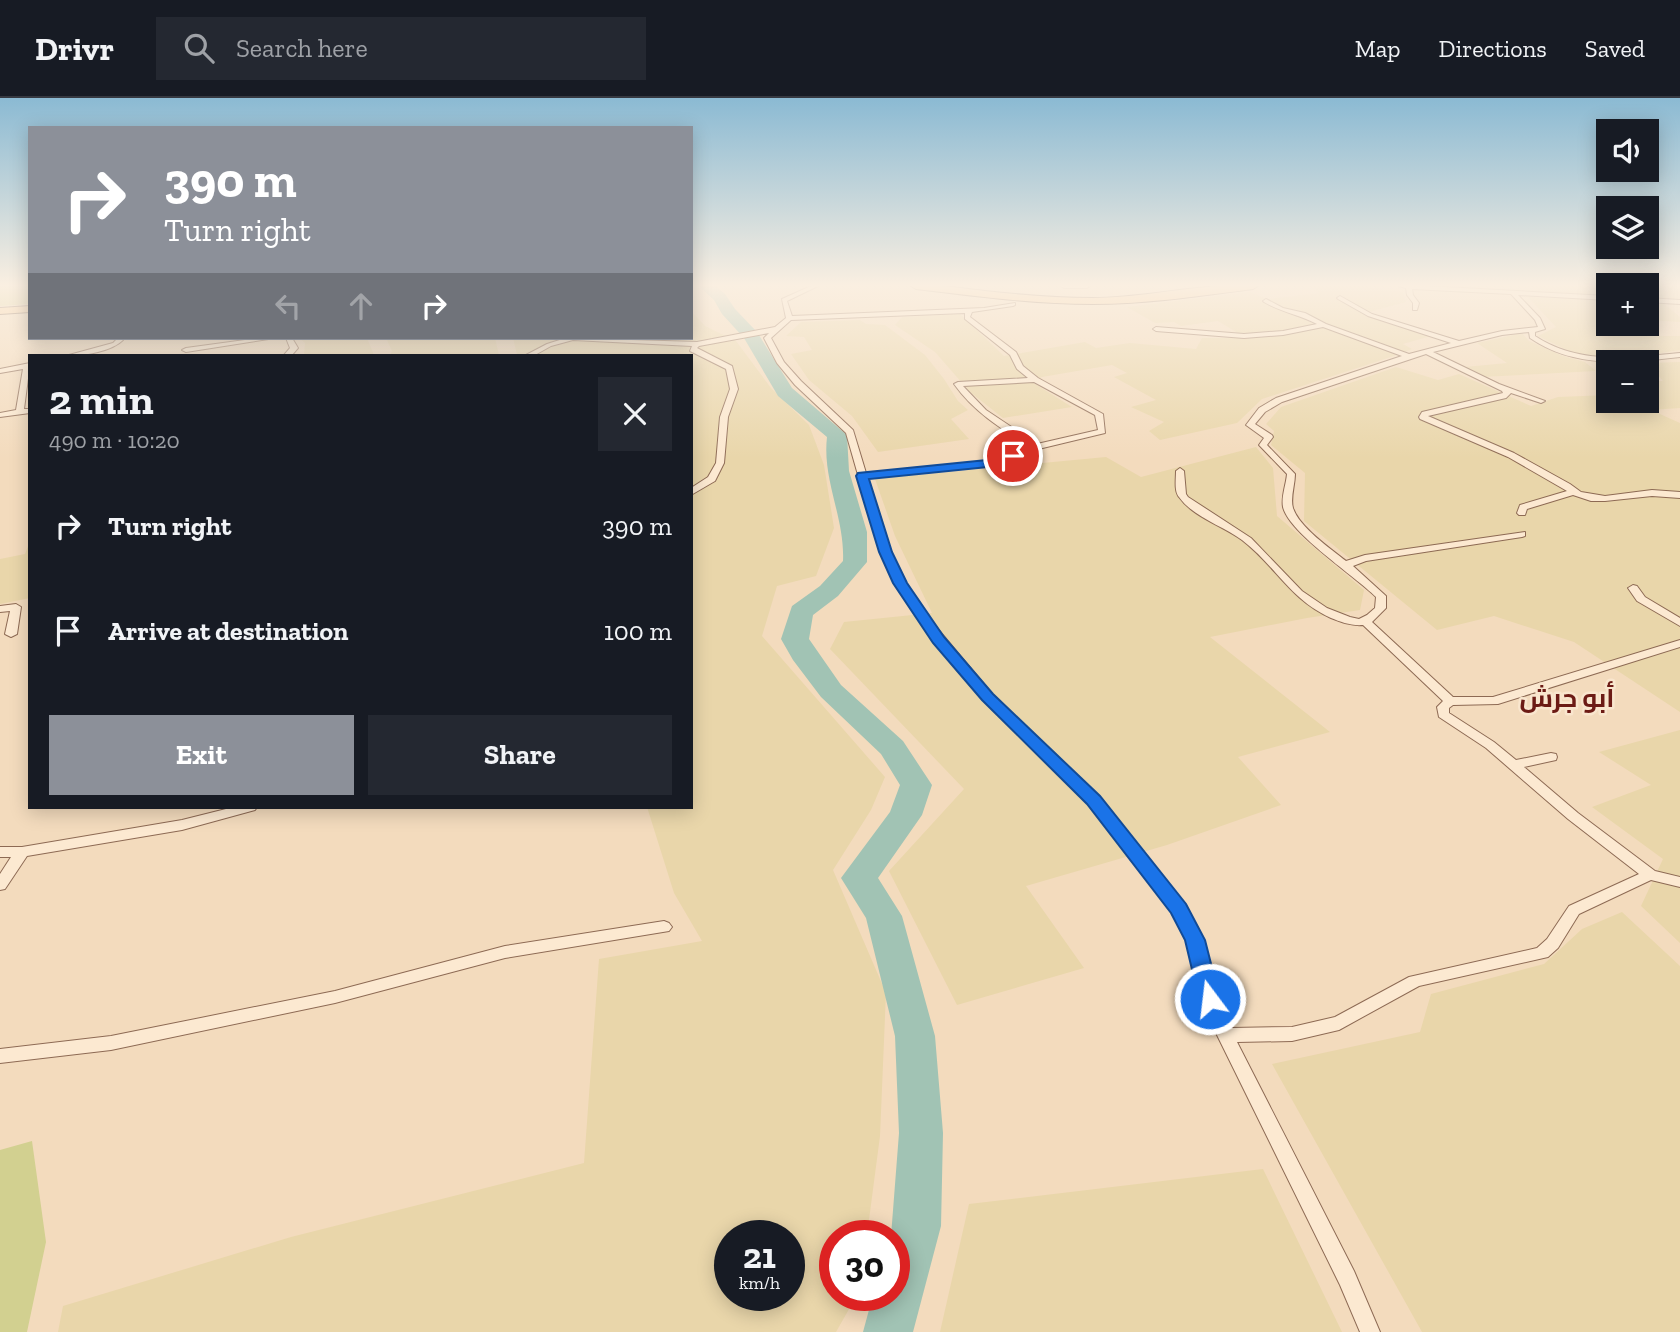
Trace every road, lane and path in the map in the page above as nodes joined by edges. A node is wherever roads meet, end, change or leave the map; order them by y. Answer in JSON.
{"nodes":[{"id":1,"x":116,"y":344,"type":"edge"},
{"id":2,"x":236,"y":344,"type":"edge"},
{"id":3,"x":554,"y":344,"type":"edge"},
{"id":4,"x":688,"y":344,"type":"edge"},
{"id":5,"x":697,"y":344,"type":"joint"},
{"id":6,"x":770,"y":344,"type":"edge"},
{"id":7,"x":1000,"y":344,"type":"edge"},
{"id":8,"x":1375,"y":344,"type":"edge"},
{"id":9,"x":1456,"y":344,"type":"edge"},
{"id":10,"x":1542,"y":344,"type":"edge"},
{"id":11,"x":184,"y":352,"type":"edge"},
{"id":12,"x":1427,"y":352,"type":"junction"},
{"id":13,"x":92,"y":353,"type":"edge"},
{"id":14,"x":532,"y":354,"type":"edge"},
{"id":15,"x":1680,"y":355,"type":"edge"},
{"id":16,"x":1409,"y":356,"type":"junction"},
{"id":17,"x":28,"y":365,"type":"edge"},
{"id":18,"x":0,"y":370,"type":"edge"},
{"id":19,"x":1035,"y":380,"type":"junction"},
{"id":20,"x":1506,"y":390,"type":"junction"},
{"id":21,"x":1541,"y":401,"type":"dead end"},
{"id":22,"x":25,"y":411,"type":"edge"},
{"id":23,"x":0,"y":415,"type":"edge"},
{"id":24,"x":1036,"y":447,"type":"junction"},
{"id":25,"x":1180,"y":471,"type":"dead end"},
{"id":26,"x":862,"y":476,"type":"junction"},
{"id":27,"x":693,"y":491,"type":"edge"},
{"id":28,"x":1572,"y":492,"type":"junction"},
{"id":29,"x":1680,"y":495,"type":"edge"},
{"id":30,"x":1522,"y":513,"type":"dead end"},
{"id":31,"x":1522,"y":534,"type":"dead end"},
{"id":32,"x":1348,"y":565,"type":"junction"},
{"id":33,"x":1633,"y":588,"type":"dead end"},
{"id":34,"x":0,"y":609,"type":"edge"},
{"id":35,"x":1366,"y":622,"type":"junction"},
{"id":36,"x":1680,"y":622,"type":"edge"},
{"id":37,"x":11,"y":634,"type":"dead end"},
{"id":38,"x":1680,"y":643,"type":"edge"},
{"id":39,"x":1450,"y":701,"type":"junction"},
{"id":40,"x":1551,"y":757,"type":"dead end"},
{"id":41,"x":1514,"y":765,"type":"junction"},
{"id":42,"x":242,"y":809,"type":"edge"},
{"id":43,"x":0,"y":852,"type":"edge"},
{"id":44,"x":23,"y":852,"type":"junction"},
{"id":45,"x":1650,"y":875,"type":"junction"},
{"id":46,"x":1680,"y":882,"type":"edge"},
{"id":47,"x":0,"y":885,"type":"edge"},
{"id":48,"x":664,"y":927,"type":"dead end"},
{"id":49,"x":1225,"y":1035,"type":"junction"},
{"id":50,"x":0,"y":1056,"type":"edge"},
{"id":51,"x":1370,"y":1332,"type":"edge"}],
"edges":[{"from":1,"to":13,"type":"street"},
{"from":2,"to":11,"type":"street"},
{"from":3,"to":14,"type":"street"},
{"from":4,"to":5,"type":"street"},
{"from":5,"to":27,"type":"street"},
{"from":6,"to":26,"type":"street"},
{"from":7,"to":19,"type":"street"},
{"from":8,"to":16,"type":"street"},
{"from":9,"to":12,"type":"street"},
{"from":10,"to":15,"type":"street"},
{"from":12,"to":16,"type":"street"},
{"from":12,"to":20,"type":"street"},
{"from":16,"to":32,"type":"street"},
{"from":17,"to":18,"type":"street"},
{"from":17,"to":22,"type":"street"},
{"from":19,"to":24,"type":"street"},
{"from":19,"to":24,"type":"street"},
{"from":20,"to":21,"type":"street"},
{"from":20,"to":28,"type":"street"},
{"from":22,"to":23,"type":"street"},
{"from":24,"to":26,"type":"street"},
{"from":25,"to":35,"type":"street"},
{"from":26,"to":49,"type":"street"},
{"from":28,"to":29,"type":"street"},
{"from":28,"to":30,"type":"street"},
{"from":31,"to":32,"type":"street"},
{"from":32,"to":35,"type":"street"},
{"from":33,"to":36,"type":"street"},
{"from":34,"to":37,"type":"street"},
{"from":35,"to":39,"type":"street"},
{"from":38,"to":39,"type":"street"},
{"from":39,"to":41,"type":"street"},
{"from":40,"to":41,"type":"street"},
{"from":41,"to":45,"type":"street"},
{"from":42,"to":44,"type":"street"},
{"from":43,"to":44,"type":"street"},
{"from":44,"to":47,"type":"street"},
{"from":45,"to":46,"type":"street"},
{"from":45,"to":49,"type":"street"},
{"from":48,"to":50,"type":"street"},
{"from":49,"to":51,"type":"street"}]}
